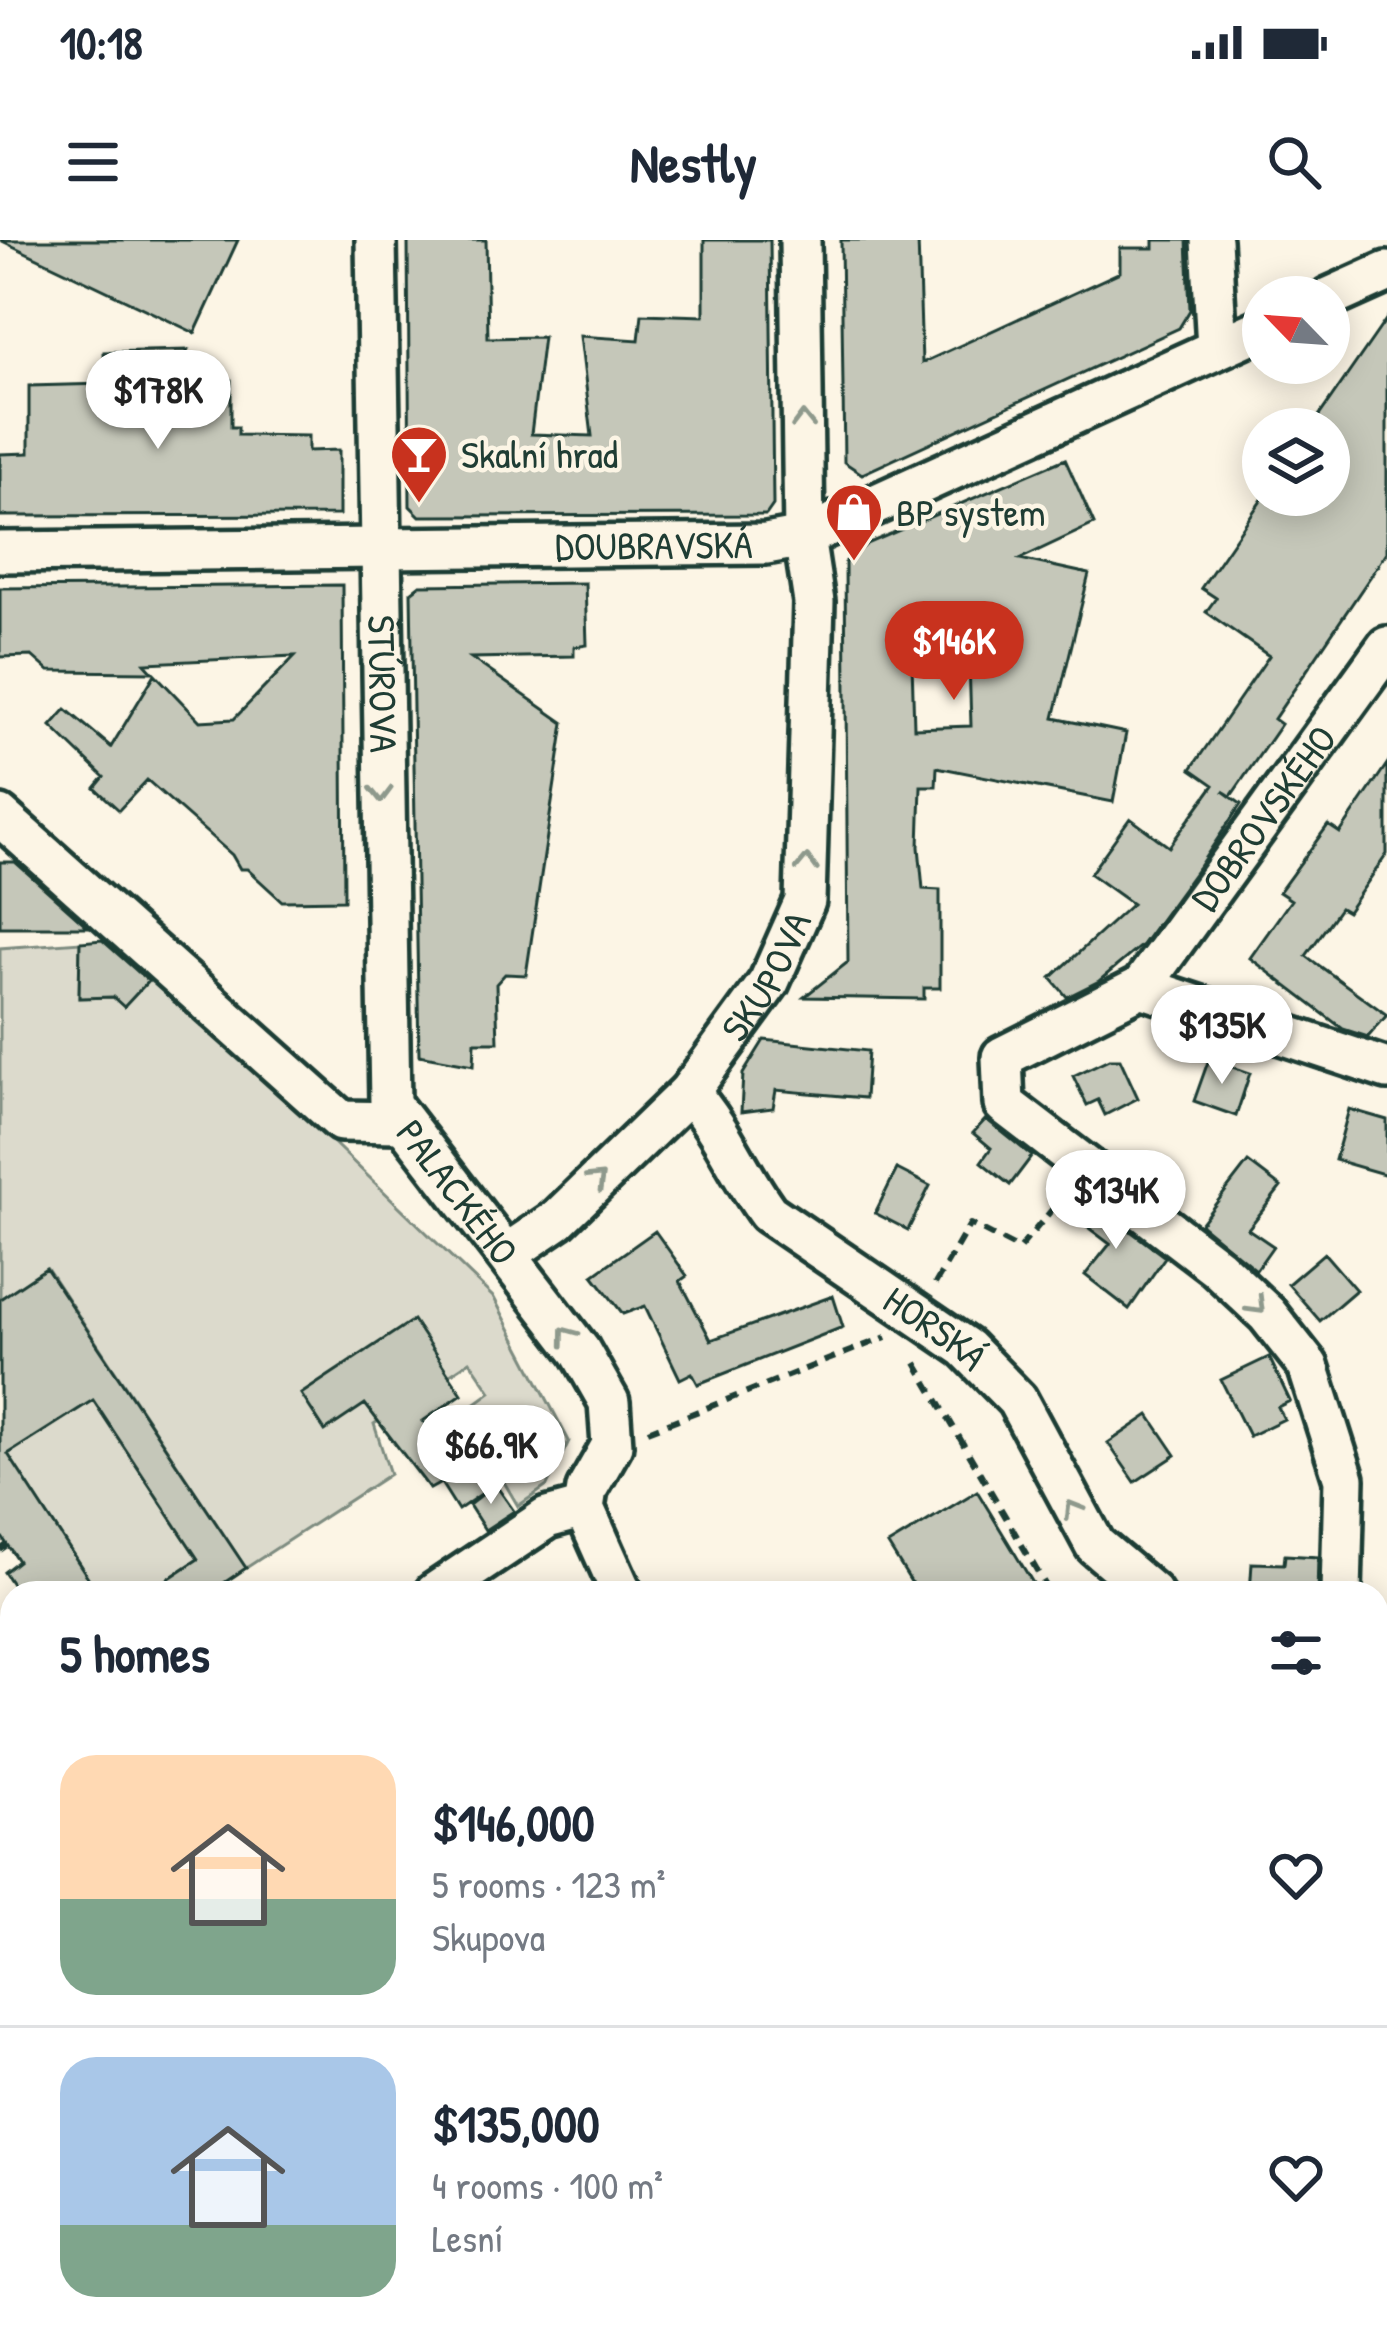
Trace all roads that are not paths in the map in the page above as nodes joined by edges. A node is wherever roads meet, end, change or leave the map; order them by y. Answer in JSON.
{"nodes":[{"id":1,"x":376,"y":240,"type":"edge"},
{"id":2,"x":800,"y":240,"type":"edge"},
{"id":3,"x":1211,"y":240,"type":"edge"},
{"id":4,"x":1387,"y":272,"type":"edge"},
{"id":5,"x":1350,"y":289,"type":"edge"},
{"id":6,"x":1242,"y":337,"type":"edge"},
{"id":7,"x":1217,"y":348,"type":"junction"},
{"id":8,"x":804,"y":537,"type":"junction"},
{"id":9,"x":378,"y":551,"type":"junction"},
{"id":10,"x":0,"y":552,"type":"edge"},
{"id":11,"x":1387,"y":647,"type":"edge"},
{"id":12,"x":0,"y":816,"type":"edge"},
{"id":13,"x":1142,"y":987,"type":"junction"},
{"id":14,"x":1387,"y":1070,"type":"edge"},
{"id":15,"x":689,"y":1092,"type":"junction"},
{"id":16,"x":400,"y":1122,"type":"junction"},
{"id":17,"x":507,"y":1254,"type":"junction"},
{"id":18,"x":584,"y":1508,"type":"junction"},
{"id":19,"x":453,"y":1581,"type":"edge"},
{"id":20,"x":617,"y":1581,"type":"edge"},
{"id":21,"x":1138,"y":1581,"type":"edge"},
{"id":22,"x":1341,"y":1581,"type":"edge"}],
"edges":[{"from":1,"to":9,"type":"street","name":"ŠTÚROVA"},
{"from":8,"to":2,"type":"street","name":"SKUPOVA","one_way":true},
{"from":3,"to":7,"type":"street"},
{"from":4,"to":5,"type":"street"},
{"from":6,"to":7,"type":"street","name":"DOUBRAVSKÁ"},
{"from":7,"to":8,"type":"street","name":"DOUBRAVSKÁ"},
{"from":8,"to":9,"type":"street","name":"DOUBRAVSKÁ"},
{"from":15,"to":8,"type":"street","name":"SKUPOVA","one_way":true},
{"from":9,"to":10,"type":"street","name":"DOUBRAVSKÁ"},
{"from":9,"to":16,"type":"street","name":"ŠTÚROVA","one_way":true},
{"from":11,"to":13,"type":"street","name":"DOBROVSKÉHO"},
{"from":12,"to":16,"type":"street","name":"PALACKÉHO"},
{"from":13,"to":14,"type":"street"},
{"from":13,"to":22,"type":"street","one_way":true},
{"from":17,"to":15,"type":"street","name":"SKUPOVA","one_way":true},
{"from":21,"to":15,"type":"street","name":"HORSKÁ","one_way":true},
{"from":16,"to":17,"type":"street","name":"PALACKÉHO"},
{"from":18,"to":17,"type":"street","name":"PALACKÉHO","one_way":true},
{"from":18,"to":19,"type":"street"},
{"from":18,"to":20,"type":"street"}]}
